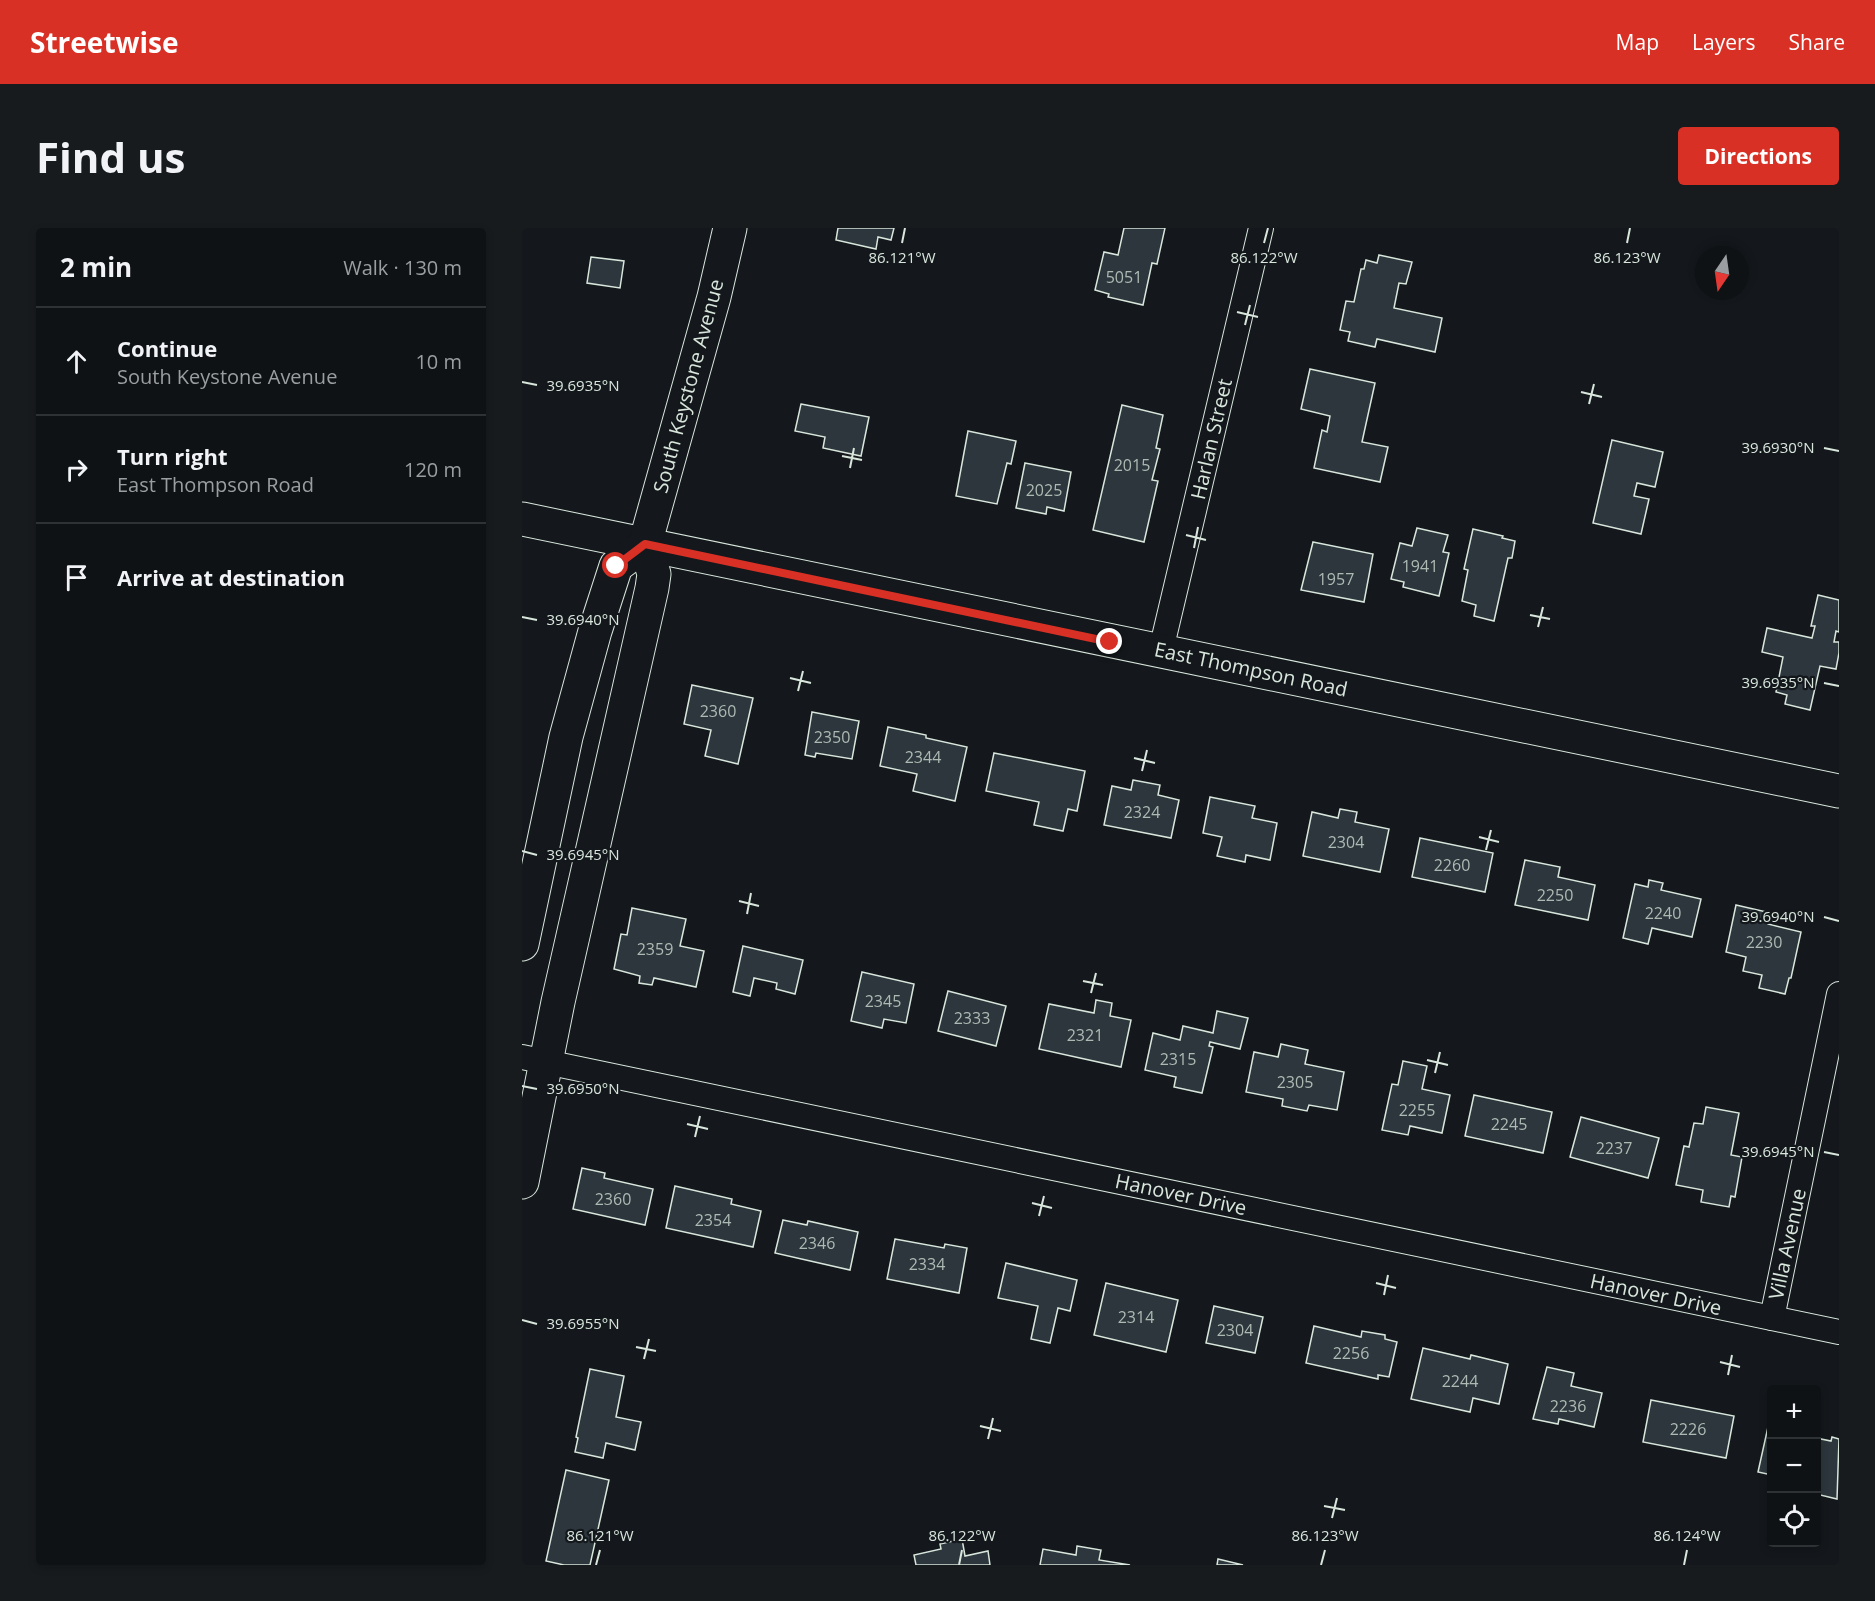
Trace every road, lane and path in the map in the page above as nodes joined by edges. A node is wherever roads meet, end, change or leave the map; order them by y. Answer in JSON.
{"nodes":[{"id":1,"x":730,"y":228,"type":"edge"},
{"id":2,"x":1261,"y":228,"type":"edge"},
{"id":3,"x":522,"y":519,"type":"edge"},
{"id":4,"x":645,"y":544,"type":"junction"},
{"id":5,"x":1161,"y":650,"type":"junction"},
{"id":6,"x":1839,"y":791,"type":"edge"},
{"id":7,"x":522,"y":944,"type":"edge"},
{"id":8,"x":1839,"y":994,"type":"edge"},
{"id":9,"x":535,"y":1059,"type":"edge"},
{"id":10,"x":522,"y":1182,"type":"edge"},
{"id":11,"x":1772,"y":1318,"type":"junction"},
{"id":12,"x":1839,"y":1332,"type":"edge"}],
"edges":[{"from":1,"to":4,"type":"main road","name":"South Keystone Avenue"},
{"from":2,"to":5,"type":"street","name":"Harlan Street"},
{"from":3,"to":4,"type":"main road","name":"East Thompson Road"},
{"from":4,"to":5,"type":"main road","name":"East Thompson Road"},
{"from":4,"to":7,"type":"main road"},
{"from":4,"to":9,"type":"main road"},
{"from":5,"to":6,"type":"main road","name":"East Thompson Road"},
{"from":8,"to":11,"type":"street","name":"Villa Avenue"},
{"from":9,"to":10,"type":"main road"},
{"from":9,"to":11,"type":"street","name":"Hanover Drive"},
{"from":11,"to":12,"type":"street","name":"Hanover Drive"}]}
